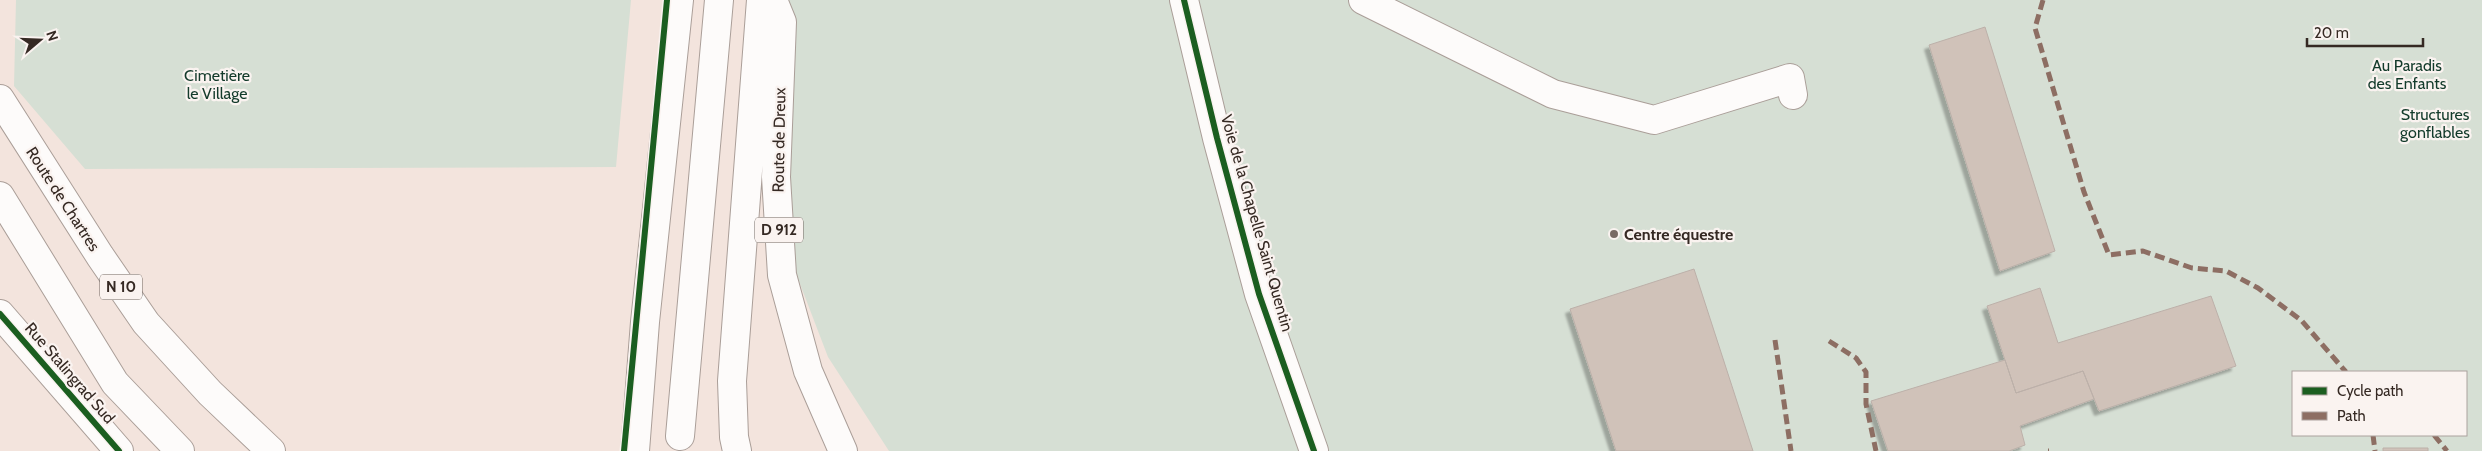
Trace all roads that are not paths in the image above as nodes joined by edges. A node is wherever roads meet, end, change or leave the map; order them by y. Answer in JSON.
{"nodes":[{"id":1,"x":679,"y":0,"type":"edge"},
{"id":2,"x":718,"y":0,"type":"edge"},
{"id":3,"x":762,"y":0,"type":"edge"},
{"id":4,"x":773,"y":0,"type":"edge"},
{"id":5,"x":1184,"y":0,"type":"edge"},
{"id":6,"x":1362,"y":0,"type":"edge"},
{"id":7,"x":1794,"y":95,"type":"dead end"},
{"id":8,"x":0,"y":99,"type":"edge"},
{"id":9,"x":0,"y":196,"type":"edge"},
{"id":10,"x":0,"y":314,"type":"edge"},
{"id":11,"x":680,"y":436,"type":"dead end"},
{"id":12,"x":119,"y":451,"type":"edge"},
{"id":13,"x":180,"y":451,"type":"edge"},
{"id":14,"x":271,"y":451,"type":"edge"},
{"id":15,"x":635,"y":451,"type":"edge"},
{"id":16,"x":737,"y":451,"type":"edge"},
{"id":17,"x":843,"y":451,"type":"edge"},
{"id":18,"x":1314,"y":451,"type":"edge"}],
"edges":[{"from":1,"to":15,"type":"main road"},
{"from":2,"to":11,"type":"main road"},
{"from":3,"to":16,"type":"main road","name":"Route de Dreux"},
{"from":4,"to":17,"type":"main road","name":"Route de Dreux","number":"D 912"},
{"from":5,"to":18,"type":"main road","name":"Voie de la Chapelle Saint Quentin"},
{"from":6,"to":7,"type":"main road"},
{"from":8,"to":14,"type":"main road","name":"Route de Chartres","number":"N 10"},
{"from":9,"to":13,"type":"main road"},
{"from":10,"to":12,"type":"main road","name":"Rue Stalingrad Sud"}]}
